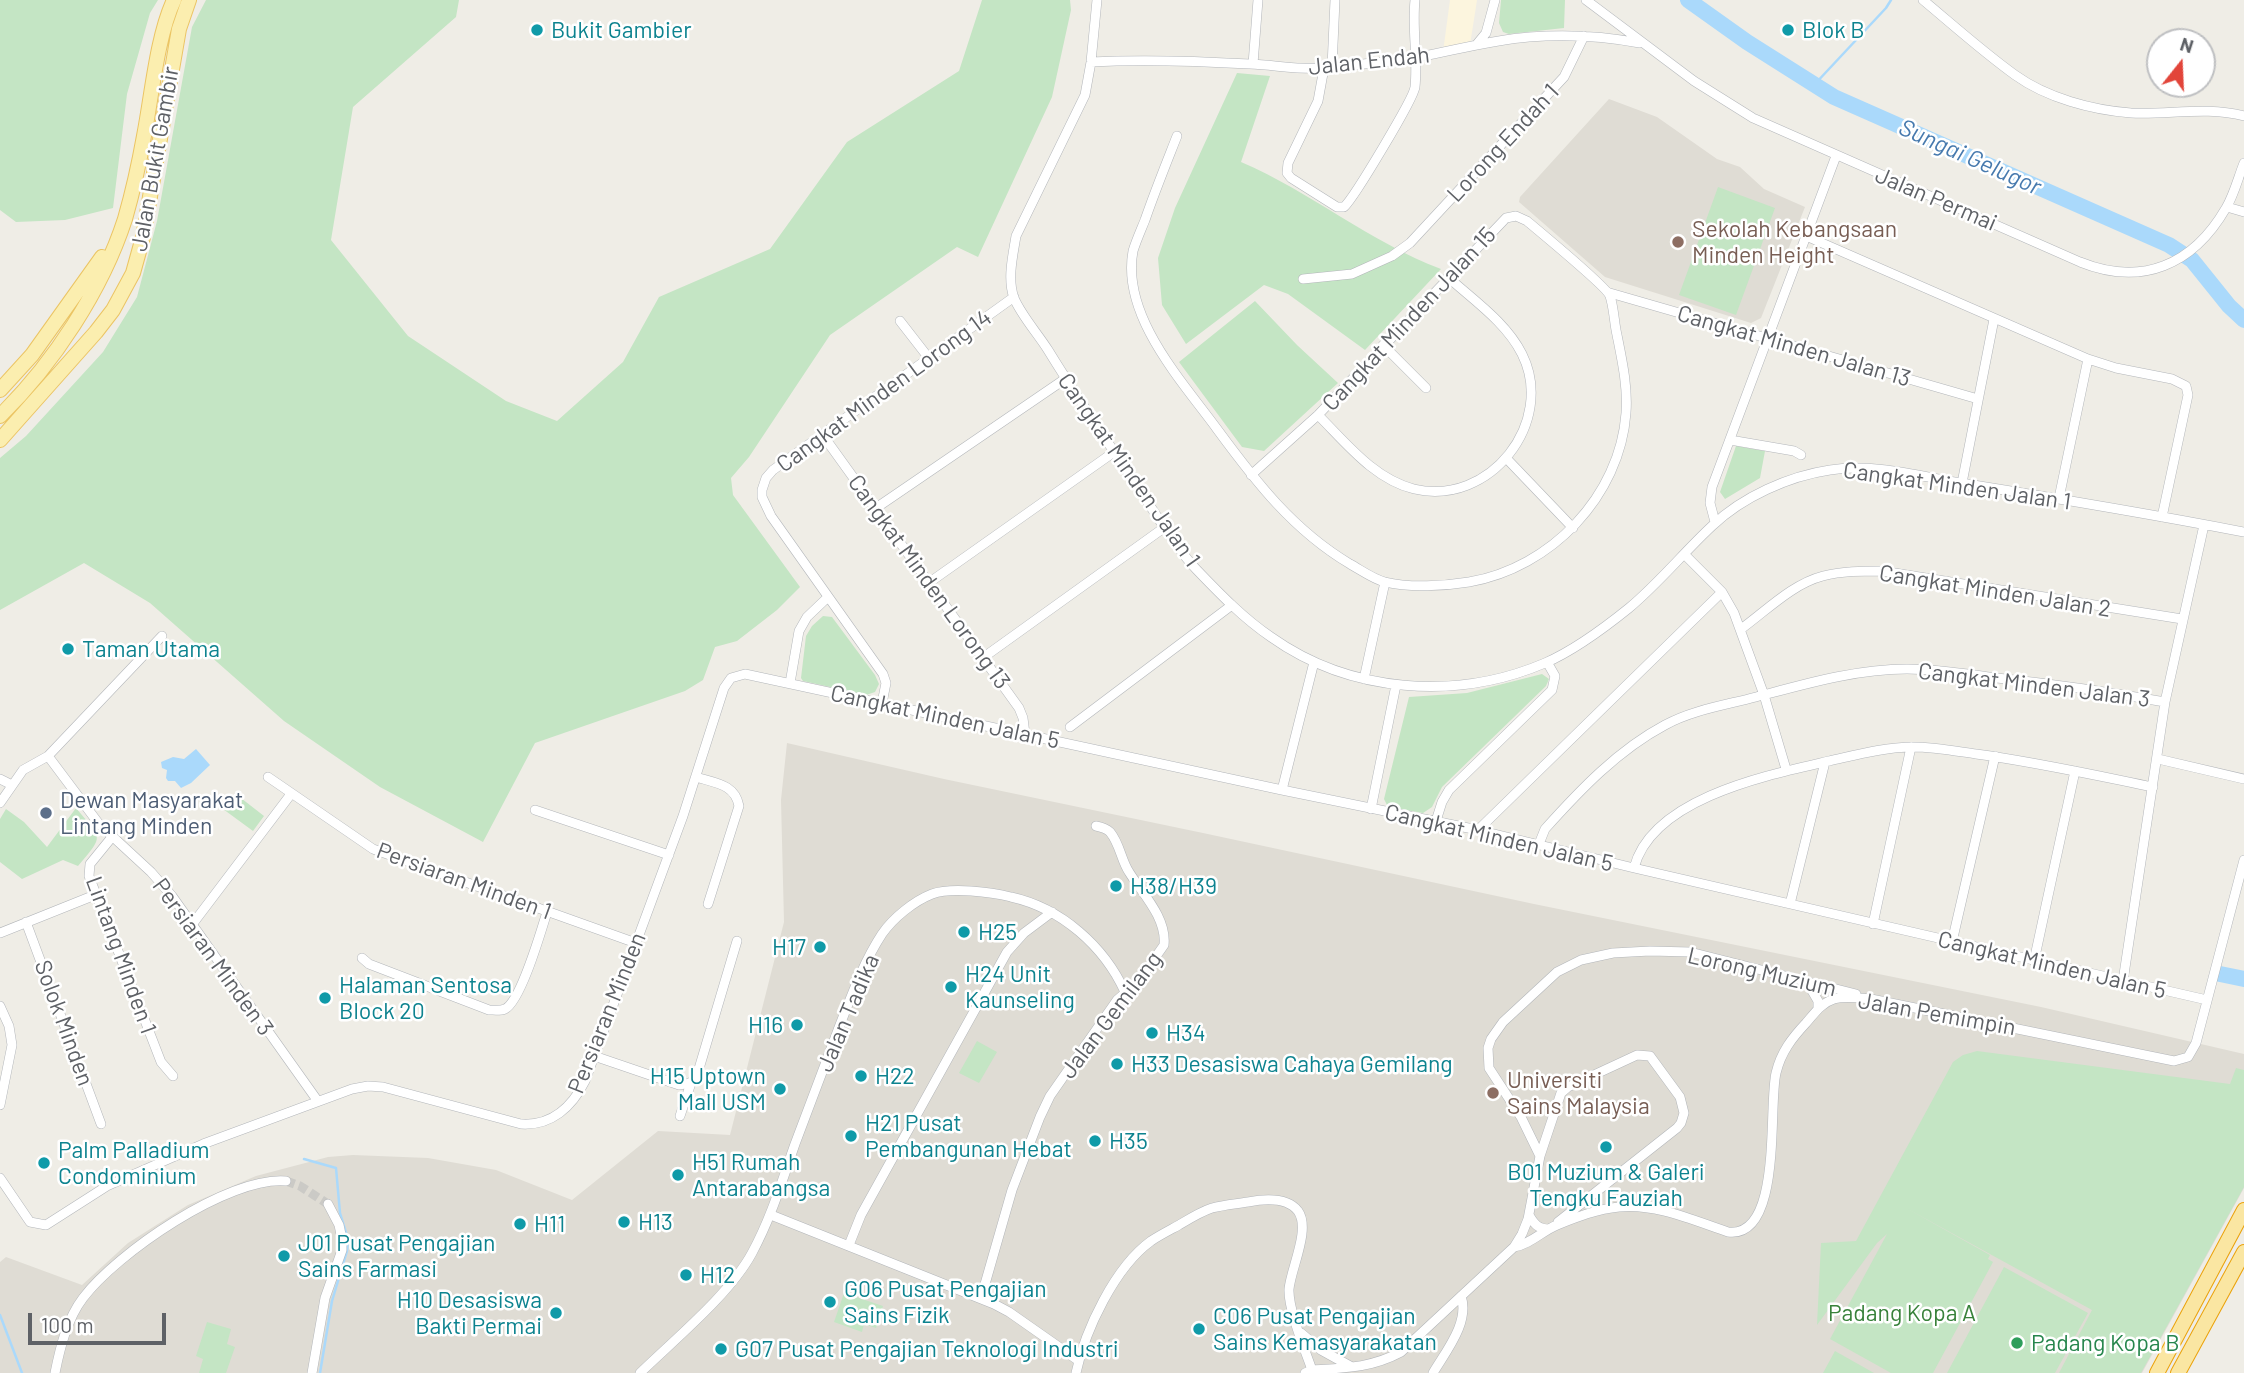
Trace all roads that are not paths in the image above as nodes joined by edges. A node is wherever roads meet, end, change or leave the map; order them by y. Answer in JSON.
{"nodes":[{"id":1,"x":174,"y":0,"type":"edge"},
{"id":2,"x":189,"y":0,"type":"edge"},
{"id":3,"x":1097,"y":0,"type":"edge"},
{"id":4,"x":1258,"y":0,"type":"edge"},
{"id":5,"x":1335,"y":0,"type":"edge"},
{"id":6,"x":1415,"y":0,"type":"edge"},
{"id":7,"x":1495,"y":0,"type":"edge"},
{"id":8,"x":1586,"y":0,"type":"edge"},
{"id":9,"x":1923,"y":0,"type":"edge"},
{"id":10,"x":1607,"y":17,"type":"junction"},
{"id":11,"x":1490,"y":23,"type":"junction"},
{"id":12,"x":1584,"y":36,"type":"junction"},
{"id":13,"x":1600,"y":36,"type":"junction"},
{"id":14,"x":1502,"y":40,"type":"junction"},
{"id":15,"x":1477,"y":44,"type":"junction"},
{"id":16,"x":1645,"y":44,"type":"junction"},
{"id":17,"x":1415,"y":58,"type":"junction"},
{"id":18,"x":1091,"y":62,"type":"junction"},
{"id":19,"x":1253,"y":64,"type":"junction"},
{"id":20,"x":1328,"y":67,"type":"junction"},
{"id":21,"x":2244,"y":116,"type":"edge"},
{"id":22,"x":1177,"y":136,"type":"dead end"},
{"id":23,"x":1836,"y":156,"type":"junction"},
{"id":24,"x":2244,"y":163,"type":"edge"},
{"id":25,"x":2227,"y":207,"type":"junction"},
{"id":26,"x":2244,"y":212,"type":"edge"},
{"id":27,"x":1806,"y":236,"type":"junction"},
{"id":28,"x":117,"y":240,"type":"junction"},
{"id":29,"x":1448,"y":277,"type":"junction"},
{"id":30,"x":1303,"y":279,"type":"dead end"},
{"id":31,"x":1610,"y":293,"type":"junction"},
{"id":32,"x":1014,"y":297,"type":"junction"},
{"id":33,"x":88,"y":300,"type":"junction"},
{"id":34,"x":113,"y":310,"type":"junction"},
{"id":35,"x":1994,"y":319,"type":"junction"},
{"id":36,"x":900,"y":321,"type":"dead end"},
{"id":37,"x":1768,"y":339,"type":"junction"},
{"id":38,"x":1384,"y":345,"type":"junction"},
{"id":39,"x":928,"y":357,"type":"junction"},
{"id":40,"x":2088,"y":359,"type":"junction"},
{"id":41,"x":1065,"y":379,"type":"junction"},
{"id":42,"x":1426,"y":388,"type":"dead end"},
{"id":43,"x":0,"y":390,"type":"edge"},
{"id":44,"x":1978,"y":400,"type":"junction"},
{"id":45,"x":1318,"y":415,"type":"junction"},
{"id":46,"x":0,"y":416,"type":"edge"},
{"id":47,"x":822,"y":434,"type":"junction"},
{"id":48,"x":0,"y":440,"type":"edge"},
{"id":49,"x":1730,"y":440,"type":"junction"},
{"id":50,"x":1114,"y":452,"type":"junction"},
{"id":51,"x":1801,"y":455,"type":"dead end"},
{"id":52,"x":1507,"y":459,"type":"junction"},
{"id":53,"x":1251,"y":475,"type":"junction"},
{"id":54,"x":1962,"y":483,"type":"junction"},
{"id":55,"x":2059,"y":498,"type":"junction"},
{"id":56,"x":876,"y":508,"type":"junction"},
{"id":57,"x":2162,"y":517,"type":"junction"},
{"id":58,"x":1715,"y":522,"type":"junction"},
{"id":59,"x":2204,"y":525,"type":"junction"},
{"id":60,"x":1166,"y":527,"type":"junction"},
{"id":61,"x":1573,"y":528,"type":"junction"},
{"id":62,"x":2244,"y":532,"type":"edge"},
{"id":63,"x":1684,"y":554,"type":"junction"},
{"id":64,"x":930,"y":582,"type":"junction"},
{"id":65,"x":1385,"y":582,"type":"junction"},
{"id":66,"x":1722,"y":592,"type":"junction"},
{"id":67,"x":828,"y":597,"type":"junction"},
{"id":68,"x":1232,"y":605,"type":"junction"},
{"id":69,"x":2182,"y":619,"type":"junction"},
{"id":70,"x":1741,"y":629,"type":"junction"},
{"id":71,"x":162,"y":636,"type":"dead end"},
{"id":72,"x":984,"y":657,"type":"junction"},
{"id":73,"x":1314,"y":662,"type":"junction"},
{"id":74,"x":1547,"y":662,"type":"junction"},
{"id":75,"x":1364,"y":679,"type":"junction"},
{"id":76,"x":790,"y":683,"type":"junction"},
{"id":77,"x":1396,"y":685,"type":"junction"},
{"id":78,"x":1763,"y":695,"type":"junction"},
{"id":79,"x":2165,"y":702,"type":"junction"},
{"id":80,"x":882,"y":704,"type":"junction"},
{"id":81,"x":1070,"y":727,"type":"dead end"},
{"id":82,"x":1025,"y":734,"type":"junction"},
{"id":83,"x":1911,"y":747,"type":"junction"},
{"id":84,"x":48,"y":756,"type":"junction"},
{"id":85,"x":1995,"y":756,"type":"junction"},
{"id":86,"x":2158,"y":759,"type":"junction"},
{"id":87,"x":1825,"y":762,"type":"junction"},
{"id":88,"x":1786,"y":769,"type":"junction"},
{"id":89,"x":2075,"y":771,"type":"junction"},
{"id":90,"x":268,"y":776,"type":"dead end"},
{"id":91,"x":696,"y":777,"type":"junction"},
{"id":92,"x":0,"y":779,"type":"edge"},
{"id":93,"x":2244,"y":779,"type":"edge"},
{"id":94,"x":12,"y":785,"type":"junction"},
{"id":95,"x":2153,"y":788,"type":"junction"},
{"id":96,"x":1282,"y":790,"type":"junction"},
{"id":97,"x":291,"y":794,"type":"junction"},
{"id":98,"x":2,"y":797,"type":"edge"},
{"id":99,"x":1371,"y":809,"type":"junction"},
{"id":100,"x":535,"y":810,"type":"dead end"},
{"id":101,"x":1436,"y":821,"type":"junction"},
{"id":102,"x":1096,"y":826,"type":"dead end"},
{"id":103,"x":1478,"y":830,"type":"junction"},
{"id":104,"x":112,"y":837,"type":"junction"},
{"id":105,"x":1539,"y":844,"type":"junction"},
{"id":106,"x":669,"y":855,"type":"junction"},
{"id":107,"x":2244,"y":860,"type":"edge"},
{"id":108,"x":1634,"y":868,"type":"junction"},
{"id":109,"x":94,"y":895,"type":"junction"},
{"id":110,"x":708,"y":904,"type":"dead end"},
{"id":111,"x":1790,"y":904,"type":"junction"},
{"id":112,"x":547,"y":912,"type":"junction"},
{"id":113,"x":1052,"y":912,"type":"junction"},
{"id":114,"x":26,"y":922,"type":"junction"},
{"id":115,"x":1873,"y":924,"type":"junction"},
{"id":116,"x":191,"y":926,"type":"junction"},
{"id":117,"x":0,"y":933,"type":"edge"},
{"id":118,"x":737,"y":941,"type":"dead end"},
{"id":119,"x":1952,"y":942,"type":"junction"},
{"id":120,"x":636,"y":943,"type":"junction"},
{"id":121,"x":362,"y":958,"type":"dead end"},
{"id":122,"x":2034,"y":961,"type":"junction"},
{"id":123,"x":2123,"y":981,"type":"junction"},
{"id":124,"x":1807,"y":982,"type":"junction"},
{"id":125,"x":1125,"y":992,"type":"junction"},
{"id":126,"x":1871,"y":999,"type":"junction"},
{"id":127,"x":2207,"y":1000,"type":"junction"},
{"id":128,"x":0,"y":1006,"type":"edge"},
{"id":129,"x":1818,"y":1010,"type":"junction"},
{"id":130,"x":594,"y":1056,"type":"junction"},
{"id":131,"x":173,"y":1076,"type":"dead end"},
{"id":132,"x":691,"y":1083,"type":"junction"},
{"id":133,"x":317,"y":1100,"type":"junction"},
{"id":134,"x":0,"y":1105,"type":"edge"},
{"id":135,"x":680,"y":1116,"type":"dead end"},
{"id":136,"x":101,"y":1124,"type":"dead end"},
{"id":137,"x":1540,"y":1156,"type":"junction"},
{"id":138,"x":0,"y":1178,"type":"edge"},
{"id":139,"x":286,"y":1181,"type":"tunnel mouth"},
{"id":140,"x":328,"y":1204,"type":"tunnel mouth"},
{"id":141,"x":2244,"y":1210,"type":"edge"},
{"id":142,"x":771,"y":1215,"type":"junction"},
{"id":143,"x":1529,"y":1215,"type":"junction"},
{"id":144,"x":1551,"y":1227,"type":"junction"},
{"id":145,"x":849,"y":1245,"type":"junction"},
{"id":146,"x":1514,"y":1247,"type":"junction"},
{"id":147,"x":2244,"y":1252,"type":"edge"},
{"id":148,"x":1461,"y":1296,"type":"junction"},
{"id":149,"x":981,"y":1297,"type":"junction"},
{"id":150,"x":1300,"y":1331,"type":"junction"},
{"id":151,"x":1079,"y":1361,"type":"junction"},
{"id":152,"x":1352,"y":1366,"type":"junction"},
{"id":153,"x":1309,"y":1372,"type":"edge"},
{"id":154,"x":55,"y":1373,"type":"edge"},
{"id":155,"x":312,"y":1373,"type":"edge"},
{"id":156,"x":640,"y":1373,"type":"edge"},
{"id":157,"x":1076,"y":1373,"type":"edge"},
{"id":158,"x":1433,"y":1373,"type":"edge"},
{"id":159,"x":2157,"y":1373,"type":"edge"},
{"id":160,"x":2178,"y":1373,"type":"edge"}],
"edges":[{"from":1,"to":28,"type":"main road","name":"Jalan Bukit Gambir"},
{"from":2,"to":34,"type":"main road","name":"Jalan Bukit Gambir"},
{"from":3,"to":18,"type":"street","name":"Cangkat Minden Jalan 1"},
{"from":4,"to":19,"type":"street"},
{"from":5,"to":20,"type":"street"},
{"from":6,"to":17,"type":"street"},
{"from":7,"to":11,"type":"street"},
{"from":8,"to":10,"type":"street","name":"Jalan Permai"},
{"from":9,"to":21,"type":"street"},
{"from":10,"to":13,"type":"street"},
{"from":10,"to":16,"type":"street","name":"Jalan Permai"},
{"from":11,"to":14,"type":"street"},
{"from":11,"to":15,"type":"street"},
{"from":12,"to":13,"type":"street","name":"Jalan Endah"},
{"from":12,"to":14,"type":"street","name":"Jalan Endah"},
{"from":12,"to":30,"type":"street","name":"Lorong Endah 1"},
{"from":13,"to":16,"type":"street","name":"Jalan Endah"},
{"from":14,"to":15,"type":"street","name":"Jalan Endah"},
{"from":15,"to":17,"type":"street","name":"Jalan Endah"},
{"from":16,"to":23,"type":"street","name":"Jalan Permai"},
{"from":17,"to":20,"type":"street","name":"Jalan Endah"},
{"from":17,"to":20,"type":"street"},
{"from":18,"to":19,"type":"street","name":"Jalan Endah"},
{"from":18,"to":32,"type":"street","name":"Cangkat Minden Jalan 1"},
{"from":19,"to":20,"type":"street","name":"Jalan Endah"},
{"from":22,"to":53,"type":"street"},
{"from":23,"to":25,"type":"street","name":"Jalan Permai"},
{"from":23,"to":27,"type":"street"},
{"from":24,"to":25,"type":"street","name":"Jalan Permai"},
{"from":25,"to":26,"type":"street"},
{"from":27,"to":35,"type":"street"},
{"from":27,"to":37,"type":"street"},
{"from":28,"to":33,"type":"main road","name":"Jalan Bukit Gambir"},
{"from":28,"to":43,"type":"main road"},
{"from":29,"to":31,"type":"street","name":"Cangkat Minden Jalan 15"},
{"from":29,"to":38,"type":"street","name":"Cangkat Minden Jalan 15"},
{"from":29,"to":52,"type":"street"},
{"from":31,"to":37,"type":"street","name":"Cangkat Minden Jalan 13"},
{"from":31,"to":61,"type":"street"},
{"from":32,"to":39,"type":"street","name":"Cangkat Minden Lorong 14"},
{"from":32,"to":41,"type":"street","name":"Cangkat Minden Jalan 1"},
{"from":33,"to":34,"type":"main road"},
{"from":33,"to":46,"type":"main road","name":"Jalan Bukit Gambir"},
{"from":34,"to":48,"type":"main road","name":"Jalan Bukit Gambir"},
{"from":35,"to":40,"type":"street"},
{"from":35,"to":44,"type":"street"},
{"from":36,"to":39,"type":"street"},
{"from":37,"to":44,"type":"street","name":"Cangkat Minden Jalan 13"},
{"from":37,"to":49,"type":"street"},
{"from":38,"to":42,"type":"street"},
{"from":38,"to":45,"type":"street","name":"Cangkat Minden Jalan 15"},
{"from":39,"to":47,"type":"street","name":"Cangkat Minden Lorong 14"},
{"from":40,"to":55,"type":"street"},
{"from":40,"to":57,"type":"street"},
{"from":41,"to":50,"type":"street","name":"Cangkat Minden Jalan 1"},
{"from":41,"to":56,"type":"street"},
{"from":44,"to":54,"type":"street"},
{"from":45,"to":52,"type":"street"},
{"from":45,"to":53,"type":"street","name":"Cangkat Minden Jalan 15"},
{"from":47,"to":56,"type":"street","name":"Cangkat Minden Lorong 13"},
{"from":47,"to":67,"type":"street","name":"Cangkat Minden Lorong 14"},
{"from":49,"to":51,"type":"street"},
{"from":49,"to":58,"type":"street"},
{"from":50,"to":60,"type":"street","name":"Cangkat Minden Jalan 1"},
{"from":50,"to":64,"type":"street"},
{"from":52,"to":61,"type":"street"},
{"from":53,"to":65,"type":"street"},
{"from":54,"to":55,"type":"street","name":"Cangkat Minden Jalan 1"},
{"from":54,"to":58,"type":"street","name":"Cangkat Minden Jalan 1"},
{"from":55,"to":57,"type":"street","name":"Cangkat Minden Jalan 1"},
{"from":56,"to":64,"type":"street","name":"Cangkat Minden Lorong 13"},
{"from":57,"to":59,"type":"street","name":"Cangkat Minden Jalan 1"},
{"from":58,"to":63,"type":"street","name":"Cangkat Minden Jalan 1"},
{"from":59,"to":62,"type":"street","name":"Cangkat Minden Jalan 1"},
{"from":59,"to":69,"type":"street"},
{"from":60,"to":68,"type":"street","name":"Cangkat Minden Jalan 1"},
{"from":60,"to":72,"type":"street"},
{"from":61,"to":65,"type":"street"},
{"from":63,"to":66,"type":"street"},
{"from":63,"to":74,"type":"street","name":"Cangkat Minden Jalan 1"},
{"from":64,"to":72,"type":"street","name":"Cangkat Minden Lorong 13"},
{"from":65,"to":75,"type":"street"},
{"from":66,"to":70,"type":"street"},
{"from":66,"to":103,"type":"street"},
{"from":67,"to":76,"type":"street"},
{"from":67,"to":80,"type":"street","name":"Cangkat Minden Lorong 14"},
{"from":68,"to":73,"type":"street","name":"Cangkat Minden Jalan 1"},
{"from":68,"to":81,"type":"street"},
{"from":69,"to":70,"type":"street","name":"Cangkat Minden Jalan 2"},
{"from":69,"to":79,"type":"street"},
{"from":70,"to":78,"type":"street"},
{"from":71,"to":84,"type":"street"},
{"from":72,"to":82,"type":"street","name":"Cangkat Minden Lorong 13"},
{"from":73,"to":75,"type":"street","name":"Cangkat Minden Jalan 1"},
{"from":73,"to":96,"type":"street"},
{"from":74,"to":77,"type":"street","name":"Cangkat Minden Jalan 1"},
{"from":74,"to":101,"type":"street"},
{"from":75,"to":77,"type":"street","name":"Cangkat Minden Jalan 1"},
{"from":76,"to":80,"type":"street","name":"Cangkat Minden Jalan 5"},
{"from":76,"to":91,"type":"street","name":"Persiaran Minden"},
{"from":77,"to":99,"type":"street"},
{"from":78,"to":79,"type":"street","name":"Cangkat Minden Jalan 3"},
{"from":78,"to":88,"type":"street"},
{"from":78,"to":105,"type":"street","name":"Cangkat Minden Jalan 3"},
{"from":79,"to":86,"type":"street"},
{"from":80,"to":82,"type":"street","name":"Cangkat Minden Jalan 5"},
{"from":82,"to":96,"type":"street","name":"Cangkat Minden Jalan 5"},
{"from":83,"to":85,"type":"street"},
{"from":83,"to":87,"type":"street"},
{"from":83,"to":115,"type":"street"},
{"from":84,"to":94,"type":"street"},
{"from":84,"to":104,"type":"street","name":"Persiaran Minden 3"},
{"from":85,"to":89,"type":"street"},
{"from":85,"to":119,"type":"street"},
{"from":86,"to":93,"type":"street"},
{"from":86,"to":95,"type":"street"},
{"from":87,"to":88,"type":"street"},
{"from":87,"to":111,"type":"street"},
{"from":88,"to":108,"type":"street"},
{"from":89,"to":95,"type":"street"},
{"from":89,"to":122,"type":"street"},
{"from":90,"to":97,"type":"street","name":"Persiaran Minden 1"},
{"from":91,"to":106,"type":"street","name":"Persiaran Minden"},
{"from":91,"to":110,"type":"street"},
{"from":92,"to":94,"type":"street"},
{"from":94,"to":98,"type":"street"},
{"from":95,"to":123,"type":"street"},
{"from":96,"to":99,"type":"street","name":"Cangkat Minden Jalan 5"},
{"from":97,"to":112,"type":"street","name":"Persiaran Minden 1"},
{"from":97,"to":116,"type":"street"},
{"from":99,"to":101,"type":"street","name":"Cangkat Minden Jalan 5"},
{"from":100,"to":106,"type":"street"},
{"from":101,"to":103,"type":"street","name":"Cangkat Minden Jalan 5"},
{"from":102,"to":125,"type":"street","name":"Jalan Gemilang"},
{"from":103,"to":105,"type":"street","name":"Cangkat Minden Jalan 5"},
{"from":104,"to":109,"type":"street","name":"Lintang Minden 1"},
{"from":104,"to":116,"type":"street","name":"Persiaran Minden 3"},
{"from":105,"to":108,"type":"street","name":"Cangkat Minden Jalan 5"},
{"from":106,"to":120,"type":"street","name":"Persiaran Minden"},
{"from":107,"to":127,"type":"street"},
{"from":108,"to":111,"type":"street","name":"Cangkat Minden Jalan 5"},
{"from":109,"to":114,"type":"street"},
{"from":109,"to":131,"type":"street","name":"Lintang Minden 1"},
{"from":111,"to":115,"type":"street","name":"Cangkat Minden Jalan 5"},
{"from":112,"to":120,"type":"street","name":"Persiaran Minden 1"},
{"from":112,"to":121,"type":"street"},
{"from":113,"to":125,"type":"street","name":"Jalan Tadika"},
{"from":113,"to":142,"type":"street","name":"Jalan Tadika"},
{"from":113,"to":145,"type":"street"},
{"from":114,"to":117,"type":"street"},
{"from":114,"to":136,"type":"street","name":"Solok Minden"},
{"from":115,"to":119,"type":"street","name":"Cangkat Minden Jalan 5"},
{"from":116,"to":133,"type":"street","name":"Persiaran Minden 3"},
{"from":118,"to":132,"type":"street"},
{"from":119,"to":122,"type":"street","name":"Cangkat Minden Jalan 5"},
{"from":120,"to":130,"type":"street","name":"Persiaran Minden"},
{"from":122,"to":123,"type":"street","name":"Cangkat Minden Jalan 5"},
{"from":123,"to":127,"type":"street","name":"Cangkat Minden Jalan 5"},
{"from":124,"to":126,"type":"street","name":"Lorong Muzium"},
{"from":124,"to":129,"type":"street"},
{"from":124,"to":137,"type":"street","name":"Lorong Muzium"},
{"from":125,"to":149,"type":"street","name":"Jalan Gemilang"},
{"from":126,"to":127,"type":"street","name":"Jalan Pemimpin"},
{"from":126,"to":129,"type":"street","name":"Jalan Pemimpin"},
{"from":128,"to":134,"type":"street"},
{"from":129,"to":144,"type":"street","name":"Jalan Pemimpin"},
{"from":130,"to":132,"type":"street"},
{"from":130,"to":133,"type":"street","name":"Persiaran Minden"},
{"from":132,"to":135,"type":"street"},
{"from":133,"to":138,"type":"street","name":"Persiaran Minden"},
{"from":137,"to":143,"type":"street"},
{"from":137,"to":144,"type":"street"},
{"from":139,"to":154,"type":"street"},
{"from":140,"to":155,"type":"street"},
{"from":141,"to":159,"type":"highway"},
{"from":142,"to":145,"type":"street"},
{"from":142,"to":156,"type":"street","name":"Jalan Tadika"},
{"from":143,"to":144,"type":"street"},
{"from":143,"to":146,"type":"street"},
{"from":144,"to":146,"type":"street","name":"Jalan Pemimpin"},
{"from":145,"to":149,"type":"street"},
{"from":146,"to":148,"type":"street"},
{"from":147,"to":160,"type":"highway"},
{"from":148,"to":152,"type":"street"},
{"from":148,"to":158,"type":"street"},
{"from":149,"to":151,"type":"street"},
{"from":150,"to":151,"type":"street"},
{"from":150,"to":152,"type":"street"},
{"from":150,"to":153,"type":"street"},
{"from":151,"to":157,"type":"street"},
{"from":152,"to":153,"type":"street"}]}
